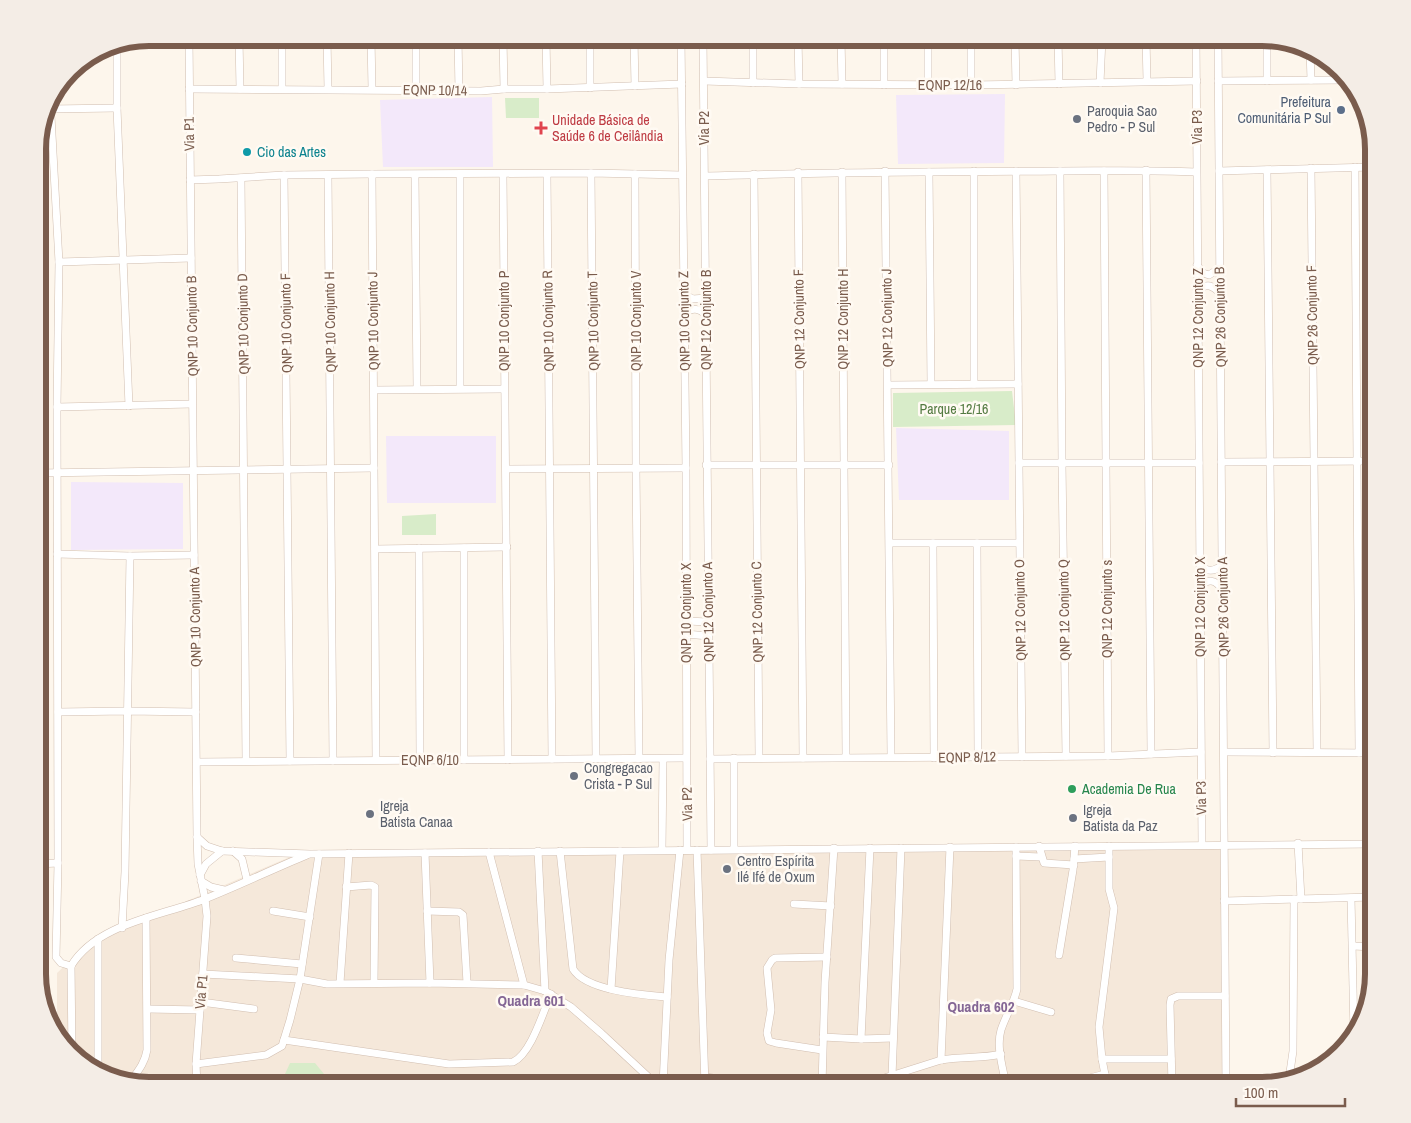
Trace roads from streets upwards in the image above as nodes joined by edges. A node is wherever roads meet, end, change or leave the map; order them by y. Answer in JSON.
{"nodes":[{"id":1,"x":189,"y":46,"type":"edge"},
{"id":2,"x":240,"y":46,"type":"edge"},
{"id":3,"x":282,"y":46,"type":"edge"},
{"id":4,"x":327,"y":46,"type":"edge"},
{"id":5,"x":371,"y":46,"type":"edge"},
{"id":6,"x":416,"y":46,"type":"edge"},
{"id":7,"x":458,"y":46,"type":"edge"},
{"id":8,"x":503,"y":46,"type":"edge"},
{"id":9,"x":546,"y":46,"type":"edge"},
{"id":10,"x":590,"y":46,"type":"edge"},
{"id":11,"x":634,"y":46,"type":"edge"},
{"id":12,"x":681,"y":46,"type":"edge"},
{"id":13,"x":703,"y":46,"type":"edge"},
{"id":14,"x":753,"y":46,"type":"edge"},
{"id":15,"x":798,"y":46,"type":"edge"},
{"id":16,"x":841,"y":46,"type":"edge"},
{"id":17,"x":884,"y":46,"type":"edge"},
{"id":18,"x":928,"y":46,"type":"edge"},
{"id":19,"x":971,"y":46,"type":"edge"},
{"id":20,"x":1016,"y":46,"type":"edge"},
{"id":21,"x":1058,"y":46,"type":"edge"},
{"id":22,"x":1102,"y":46,"type":"edge"},
{"id":23,"x":1146,"y":46,"type":"edge"},
{"id":24,"x":1196,"y":46,"type":"edge"},
{"id":25,"x":1218,"y":46,"type":"edge"},
{"id":26,"x":1266,"y":46,"type":"edge"},
{"id":27,"x":117,"y":52,"type":"edge"},
{"id":28,"x":1310,"y":59,"type":"edge"},
{"id":29,"x":1311,"y":80,"type":"junction"},
{"id":30,"x":1338,"y":80,"type":"edge"},
{"id":31,"x":704,"y":81,"type":"junction"},
{"id":32,"x":1147,"y":81,"type":"junction"},
{"id":33,"x":1197,"y":81,"type":"junction"},
{"id":34,"x":1218,"y":81,"type":"junction"},
{"id":35,"x":1267,"y":81,"type":"junction"},
{"id":36,"x":753,"y":82,"type":"junction"},
{"id":37,"x":1100,"y":83,"type":"junction"},
{"id":38,"x":682,"y":84,"type":"junction"},
{"id":39,"x":799,"y":84,"type":"junction"},
{"id":40,"x":842,"y":84,"type":"junction"},
{"id":41,"x":1059,"y":84,"type":"junction"},
{"id":42,"x":884,"y":85,"type":"junction"},
{"id":43,"x":928,"y":85,"type":"junction"},
{"id":44,"x":971,"y":85,"type":"junction"},
{"id":45,"x":1016,"y":85,"type":"junction"},
{"id":46,"x":634,"y":86,"type":"junction"},
{"id":47,"x":590,"y":88,"type":"junction"},
{"id":48,"x":189,"y":89,"type":"junction"},
{"id":49,"x":240,"y":89,"type":"junction"},
{"id":50,"x":282,"y":89,"type":"junction"},
{"id":51,"x":328,"y":89,"type":"junction"},
{"id":52,"x":372,"y":89,"type":"junction"},
{"id":53,"x":504,"y":89,"type":"junction"},
{"id":54,"x":547,"y":89,"type":"junction"},
{"id":55,"x":416,"y":90,"type":"junction"},
{"id":56,"x":459,"y":91,"type":"junction"},
{"id":57,"x":117,"y":108,"type":"junction"},
{"id":58,"x":55,"y":109,"type":"edge"},
{"id":59,"x":51,"y":121,"type":"edge"},
{"id":60,"x":1365,"y":166,"type":"edge"},
{"id":61,"x":1355,"y":167,"type":"junction"},
{"id":62,"x":1311,"y":168,"type":"junction"},
{"id":63,"x":1146,"y":170,"type":"junction"},
{"id":64,"x":1267,"y":170,"type":"junction"},
{"id":65,"x":974,"y":171,"type":"junction"},
{"id":66,"x":1016,"y":171,"type":"junction"},
{"id":67,"x":1060,"y":171,"type":"junction"},
{"id":68,"x":1104,"y":171,"type":"junction"},
{"id":69,"x":798,"y":172,"type":"junction"},
{"id":70,"x":842,"y":172,"type":"junction"},
{"id":71,"x":885,"y":172,"type":"junction"},
{"id":72,"x":929,"y":172,"type":"junction"},
{"id":73,"x":1196,"y":172,"type":"junction"},
{"id":74,"x":1219,"y":172,"type":"junction"},
{"id":75,"x":591,"y":173,"type":"junction"},
{"id":76,"x":372,"y":174,"type":"junction"},
{"id":77,"x":460,"y":174,"type":"junction"},
{"id":78,"x":503,"y":174,"type":"junction"},
{"id":79,"x":547,"y":174,"type":"junction"},
{"id":80,"x":635,"y":174,"type":"junction"},
{"id":81,"x":754,"y":174,"type":"junction"},
{"id":82,"x":284,"y":175,"type":"junction"},
{"id":83,"x":328,"y":175,"type":"junction"},
{"id":84,"x":414,"y":175,"type":"junction"},
{"id":85,"x":682,"y":175,"type":"junction"},
{"id":86,"x":705,"y":176,"type":"junction"},
{"id":87,"x":241,"y":178,"type":"junction"},
{"id":88,"x":190,"y":180,"type":"junction"},
{"id":89,"x":191,"y":258,"type":"junction"},
{"id":90,"x":124,"y":259,"type":"junction"},
{"id":91,"x":59,"y":262,"type":"junction"},
{"id":92,"x":1197,"y":265,"type":"junction"},
{"id":93,"x":1220,"y":268,"type":"junction"},
{"id":94,"x":1197,"y":290,"type":"junction"},
{"id":95,"x":1221,"y":294,"type":"junction"},
{"id":96,"x":684,"y":295,"type":"junction"},
{"id":97,"x":706,"y":298,"type":"junction"},
{"id":98,"x":684,"y":314,"type":"junction"},
{"id":99,"x":706,"y":315,"type":"junction"},
{"id":100,"x":931,"y":384,"type":"junction"},
{"id":101,"x":974,"y":384,"type":"junction"},
{"id":102,"x":1018,"y":384,"type":"junction"},
{"id":103,"x":888,"y":385,"type":"junction"},
{"id":104,"x":460,"y":388,"type":"junction"},
{"id":105,"x":417,"y":389,"type":"junction"},
{"id":106,"x":504,"y":389,"type":"junction"},
{"id":107,"x":374,"y":390,"type":"junction"},
{"id":108,"x":192,"y":404,"type":"junction"},
{"id":109,"x":129,"y":406,"type":"junction"},
{"id":110,"x":57,"y":407,"type":"junction"},
{"id":111,"x":1270,"y":461,"type":"junction"},
{"id":112,"x":1314,"y":461,"type":"junction"},
{"id":113,"x":1357,"y":461,"type":"junction"},
{"id":114,"x":1365,"y":461,"type":"edge"},
{"id":115,"x":1150,"y":462,"type":"junction"},
{"id":116,"x":1221,"y":462,"type":"junction"},
{"id":117,"x":1019,"y":463,"type":"junction"},
{"id":118,"x":1062,"y":463,"type":"junction"},
{"id":119,"x":1106,"y":463,"type":"junction"},
{"id":120,"x":1199,"y":463,"type":"junction"},
{"id":121,"x":706,"y":465,"type":"junction"},
{"id":122,"x":756,"y":465,"type":"junction"},
{"id":123,"x":844,"y":465,"type":"junction"},
{"id":124,"x":889,"y":465,"type":"junction"},
{"id":125,"x":801,"y":466,"type":"junction"},
{"id":126,"x":374,"y":468,"type":"junction"},
{"id":127,"x":594,"y":468,"type":"junction"},
{"id":128,"x":636,"y":468,"type":"junction"},
{"id":129,"x":686,"y":468,"type":"junction"},
{"id":130,"x":332,"y":469,"type":"junction"},
{"id":131,"x":506,"y":469,"type":"junction"},
{"id":132,"x":550,"y":469,"type":"junction"},
{"id":133,"x":288,"y":470,"type":"junction"},
{"id":134,"x":244,"y":471,"type":"junction"},
{"id":135,"x":193,"y":472,"type":"junction"},
{"id":136,"x":46,"y":473,"type":"edge"},
{"id":137,"x":57,"y":473,"type":"junction"},
{"id":138,"x":890,"y":543,"type":"junction"},
{"id":139,"x":933,"y":543,"type":"junction"},
{"id":140,"x":976,"y":543,"type":"junction"},
{"id":141,"x":1020,"y":543,"type":"junction"},
{"id":142,"x":507,"y":547,"type":"junction"},
{"id":143,"x":375,"y":548,"type":"junction"},
{"id":144,"x":420,"y":548,"type":"junction"},
{"id":145,"x":464,"y":548,"type":"junction"},
{"id":146,"x":57,"y":554,"type":"junction"},
{"id":147,"x":194,"y":555,"type":"junction"},
{"id":148,"x":130,"y":556,"type":"junction"},
{"id":149,"x":1200,"y":565,"type":"junction"},
{"id":150,"x":1222,"y":565,"type":"junction"},
{"id":151,"x":1200,"y":588,"type":"junction"},
{"id":152,"x":1223,"y":590,"type":"junction"},
{"id":153,"x":687,"y":621,"type":"junction"},
{"id":154,"x":708,"y":622,"type":"junction"},
{"id":155,"x":686,"y":634,"type":"junction"},
{"id":156,"x":708,"y":636,"type":"junction"},
{"id":157,"x":127,"y":711,"type":"junction"},
{"id":158,"x":58,"y":712,"type":"junction"},
{"id":159,"x":196,"y":712,"type":"junction"},
{"id":160,"x":1200,"y":752,"type":"junction"},
{"id":161,"x":1224,"y":752,"type":"junction"},
{"id":162,"x":1273,"y":752,"type":"junction"},
{"id":163,"x":1317,"y":752,"type":"junction"},
{"id":164,"x":1360,"y":753,"type":"junction"},
{"id":165,"x":1365,"y":753,"type":"edge"},
{"id":166,"x":1151,"y":754,"type":"junction"},
{"id":167,"x":891,"y":756,"type":"junction"},
{"id":168,"x":1066,"y":756,"type":"junction"},
{"id":169,"x":1108,"y":756,"type":"junction"},
{"id":170,"x":846,"y":757,"type":"junction"},
{"id":171,"x":978,"y":757,"type":"junction"},
{"id":172,"x":1022,"y":757,"type":"junction"},
{"id":173,"x":686,"y":758,"type":"junction"},
{"id":174,"x":734,"y":758,"type":"junction"},
{"id":175,"x":759,"y":758,"type":"junction"},
{"id":176,"x":803,"y":758,"type":"junction"},
{"id":177,"x":934,"y":758,"type":"junction"},
{"id":178,"x":552,"y":759,"type":"junction"},
{"id":179,"x":596,"y":759,"type":"junction"},
{"id":180,"x":639,"y":759,"type":"junction"},
{"id":181,"x":663,"y":759,"type":"junction"},
{"id":182,"x":710,"y":759,"type":"junction"},
{"id":183,"x":376,"y":760,"type":"junction"},
{"id":184,"x":420,"y":760,"type":"junction"},
{"id":185,"x":464,"y":760,"type":"junction"},
{"id":186,"x":508,"y":760,"type":"junction"},
{"id":187,"x":290,"y":761,"type":"junction"},
{"id":188,"x":334,"y":761,"type":"junction"},
{"id":189,"x":197,"y":762,"type":"junction"},
{"id":190,"x":246,"y":762,"type":"junction"},
{"id":191,"x":197,"y":837,"type":"junction"},
{"id":192,"x":1298,"y":843,"type":"junction"},
{"id":193,"x":1224,"y":844,"type":"junction"},
{"id":194,"x":1365,"y":844,"type":"edge"},
{"id":195,"x":1202,"y":845,"type":"junction"},
{"id":196,"x":1039,"y":846,"type":"junction"},
{"id":197,"x":1076,"y":846,"type":"junction"},
{"id":198,"x":1109,"y":846,"type":"junction"},
{"id":199,"x":950,"y":847,"type":"junction"},
{"id":200,"x":1016,"y":847,"type":"junction"},
{"id":201,"x":834,"y":848,"type":"junction"},
{"id":202,"x":870,"y":848,"type":"junction"},
{"id":203,"x":901,"y":848,"type":"junction"},
{"id":204,"x":662,"y":850,"type":"junction"},
{"id":205,"x":684,"y":850,"type":"junction"},
{"id":206,"x":697,"y":850,"type":"junction"},
{"id":207,"x":711,"y":850,"type":"junction"},
{"id":208,"x":734,"y":850,"type":"junction"},
{"id":209,"x":222,"y":851,"type":"junction"},
{"id":210,"x":233,"y":851,"type":"junction"},
{"id":211,"x":538,"y":851,"type":"junction"},
{"id":212,"x":560,"y":851,"type":"junction"},
{"id":213,"x":620,"y":851,"type":"junction"},
{"id":214,"x":489,"y":852,"type":"junction"},
{"id":215,"x":349,"y":853,"type":"junction"},
{"id":216,"x":425,"y":853,"type":"junction"},
{"id":217,"x":310,"y":854,"type":"junction"},
{"id":218,"x":319,"y":854,"type":"junction"},
{"id":219,"x":1016,"y":856,"type":"junction"},
{"id":220,"x":1041,"y":856,"type":"junction"},
{"id":221,"x":1109,"y":857,"type":"junction"},
{"id":222,"x":1074,"y":862,"type":"junction"},
{"id":223,"x":58,"y":863,"type":"junction"},
{"id":224,"x":46,"y":864,"type":"edge"},
{"id":225,"x":200,"y":878,"type":"junction"},
{"id":226,"x":248,"y":880,"type":"junction"},
{"id":227,"x":346,"y":887,"type":"junction"},
{"id":228,"x":224,"y":890,"type":"junction"},
{"id":229,"x":1365,"y":897,"type":"edge"},
{"id":230,"x":1351,"y":898,"type":"junction"},
{"id":231,"x":205,"y":899,"type":"junction"},
{"id":232,"x":1297,"y":899,"type":"junction"},
{"id":233,"x":1224,"y":901,"type":"junction"},
{"id":234,"x":794,"y":904,"type":"dead end"},
{"id":235,"x":831,"y":906,"type":"junction"},
{"id":236,"x":273,"y":911,"type":"dead end"},
{"id":237,"x":427,"y":911,"type":"junction"},
{"id":238,"x":146,"y":918,"type":"junction"},
{"id":239,"x":310,"y":918,"type":"junction"},
{"id":240,"x":122,"y":928,"type":"junction"},
{"id":241,"x":98,"y":939,"type":"junction"},
{"id":242,"x":1353,"y":946,"type":"junction"},
{"id":243,"x":1365,"y":947,"type":"edge"},
{"id":244,"x":1059,"y":955,"type":"dead end"},
{"id":245,"x":827,"y":957,"type":"junction"},
{"id":246,"x":236,"y":958,"type":"dead end"},
{"id":247,"x":302,"y":964,"type":"junction"},
{"id":248,"x":71,"y":966,"type":"junction"},
{"id":249,"x":203,"y":974,"type":"junction"},
{"id":250,"x":300,"y":979,"type":"junction"},
{"id":251,"x":374,"y":982,"type":"junction"},
{"id":252,"x":340,"y":983,"type":"junction"},
{"id":253,"x":430,"y":983,"type":"junction"},
{"id":254,"x":467,"y":983,"type":"junction"},
{"id":255,"x":524,"y":985,"type":"junction"},
{"id":256,"x":612,"y":989,"type":"junction"},
{"id":257,"x":548,"y":993,"type":"junction"},
{"id":258,"x":1225,"y":996,"type":"junction"},
{"id":259,"x":667,"y":997,"type":"junction"},
{"id":260,"x":201,"y":1002,"type":"junction"},
{"id":261,"x":1014,"y":1002,"type":"junction"},
{"id":262,"x":148,"y":1009,"type":"junction"},
{"id":263,"x":254,"y":1009,"type":"dead end"},
{"id":264,"x":200,"y":1010,"type":"junction"},
{"id":265,"x":1052,"y":1012,"type":"dead end"},
{"id":266,"x":1354,"y":1017,"type":"edge"},
{"id":267,"x":823,"y":1037,"type":"junction"},
{"id":268,"x":893,"y":1038,"type":"junction"},
{"id":269,"x":861,"y":1039,"type":"junction"},
{"id":270,"x":284,"y":1040,"type":"junction"},
{"id":271,"x":72,"y":1042,"type":"edge"},
{"id":272,"x":822,"y":1050,"type":"junction"},
{"id":273,"x":1001,"y":1054,"type":"junction"},
{"id":274,"x":1171,"y":1058,"type":"junction"},
{"id":275,"x":1102,"y":1059,"type":"junction"},
{"id":276,"x":941,"y":1060,"type":"junction"},
{"id":277,"x":98,"y":1063,"type":"edge"},
{"id":278,"x":196,"y":1064,"type":"junction"},
{"id":279,"x":1290,"y":1072,"type":"edge"},
{"id":280,"x":1105,"y":1074,"type":"junction"},
{"id":281,"x":134,"y":1076,"type":"edge"},
{"id":282,"x":892,"y":1076,"type":"junction"},
{"id":283,"x":197,"y":1077,"type":"edge"},
{"id":284,"x":648,"y":1077,"type":"edge"},
{"id":285,"x":663,"y":1077,"type":"edge"},
{"id":286,"x":705,"y":1077,"type":"edge"},
{"id":287,"x":822,"y":1077,"type":"edge"},
{"id":288,"x":889,"y":1077,"type":"edge"},
{"id":289,"x":1005,"y":1077,"type":"edge"},
{"id":290,"x":1094,"y":1077,"type":"edge"},
{"id":291,"x":1106,"y":1077,"type":"edge"},
{"id":292,"x":1172,"y":1077,"type":"edge"},
{"id":293,"x":1226,"y":1077,"type":"edge"}],
"edges":[{"from":1,"to":48,"type":"street","name":"Via P1"},
{"from":2,"to":49,"type":"street"},
{"from":3,"to":50,"type":"street"},
{"from":4,"to":51,"type":"street"},
{"from":5,"to":52,"type":"street"},
{"from":6,"to":55,"type":"street"},
{"from":7,"to":56,"type":"street"},
{"from":8,"to":53,"type":"street"},
{"from":9,"to":54,"type":"street"},
{"from":10,"to":47,"type":"street"},
{"from":11,"to":46,"type":"street"},
{"from":12,"to":38,"type":"street","name":"Via P2"},
{"from":13,"to":31,"type":"street","name":"Via P2"},
{"from":14,"to":36,"type":"street"},
{"from":15,"to":39,"type":"street"},
{"from":16,"to":40,"type":"street"},
{"from":17,"to":42,"type":"street"},
{"from":18,"to":43,"type":"street"},
{"from":19,"to":44,"type":"street"},
{"from":20,"to":45,"type":"street"},
{"from":21,"to":41,"type":"street"},
{"from":22,"to":37,"type":"street"},
{"from":23,"to":32,"type":"street"},
{"from":24,"to":33,"type":"street","name":"Via P3"},
{"from":25,"to":34,"type":"street","name":"Via P3"},
{"from":26,"to":35,"type":"street"},
{"from":27,"to":57,"type":"street"},
{"from":28,"to":29,"type":"street"},
{"from":29,"to":30,"type":"street"},
{"from":29,"to":35,"type":"street"},
{"from":31,"to":36,"type":"street","name":"EQNP 12/16"},
{"from":31,"to":86,"type":"street","name":"Via P2"},
{"from":32,"to":33,"type":"street","name":"EQNP 12/16"},
{"from":32,"to":37,"type":"street","name":"EQNP 12/16"},
{"from":33,"to":73,"type":"street","name":"Via P3"},
{"from":34,"to":35,"type":"street"},
{"from":34,"to":74,"type":"street","name":"Via P3"},
{"from":36,"to":39,"type":"street","name":"EQNP 12/16"},
{"from":37,"to":41,"type":"street","name":"EQNP 12/16"},
{"from":38,"to":46,"type":"street","name":"EQNP 10/14"},
{"from":38,"to":85,"type":"street","name":"Via P2"},
{"from":39,"to":40,"type":"street","name":"EQNP 12/16"},
{"from":40,"to":42,"type":"street","name":"EQNP 12/16"},
{"from":41,"to":45,"type":"street","name":"EQNP 12/16"},
{"from":42,"to":43,"type":"street","name":"EQNP 12/16"},
{"from":43,"to":44,"type":"street","name":"EQNP 12/16"},
{"from":44,"to":45,"type":"street","name":"EQNP 12/16"},
{"from":46,"to":47,"type":"street","name":"EQNP 10/14"},
{"from":47,"to":54,"type":"street","name":"EQNP 10/14"},
{"from":48,"to":49,"type":"street","name":"EQNP 10/14"},
{"from":48,"to":88,"type":"street","name":"Via P1"},
{"from":49,"to":50,"type":"street","name":"EQNP 10/14"},
{"from":50,"to":51,"type":"street","name":"EQNP 10/14"},
{"from":51,"to":52,"type":"street","name":"EQNP 10/14"},
{"from":52,"to":55,"type":"street","name":"EQNP 10/14"},
{"from":53,"to":54,"type":"street","name":"EQNP 10/14"},
{"from":53,"to":56,"type":"street","name":"EQNP 10/14"},
{"from":55,"to":56,"type":"street","name":"EQNP 10/14"},
{"from":57,"to":58,"type":"street"},
{"from":57,"to":90,"type":"street"},
{"from":59,"to":91,"type":"street"},
{"from":60,"to":61,"type":"street"},
{"from":61,"to":62,"type":"street"},
{"from":61,"to":113,"type":"street"},
{"from":62,"to":64,"type":"street"},
{"from":62,"to":112,"type":"street","name":"QNP 26 Conjunto F"},
{"from":63,"to":68,"type":"street"},
{"from":63,"to":73,"type":"street"},
{"from":63,"to":115,"type":"street"},
{"from":64,"to":74,"type":"street"},
{"from":64,"to":111,"type":"street"},
{"from":65,"to":66,"type":"street"},
{"from":65,"to":72,"type":"street"},
{"from":65,"to":101,"type":"street"},
{"from":66,"to":67,"type":"street"},
{"from":66,"to":102,"type":"street","name":"QNP 12 Conjunto O"},
{"from":67,"to":68,"type":"street"},
{"from":67,"to":118,"type":"street","name":"QNP 12 Conjunto Q"},
{"from":68,"to":119,"type":"street","name":"QNP 12 Conjunto s"},
{"from":69,"to":70,"type":"street"},
{"from":69,"to":81,"type":"street"},
{"from":69,"to":125,"type":"street","name":"QNP 12 Conjunto F"},
{"from":70,"to":71,"type":"street"},
{"from":70,"to":123,"type":"street","name":"QNP 12 Conjunto H"},
{"from":71,"to":72,"type":"street"},
{"from":71,"to":103,"type":"street","name":"QNP 12 Conjunto J"},
{"from":72,"to":100,"type":"street"},
{"from":73,"to":92,"type":"street","name":"QNP 12 Conjunto Z"},
{"from":74,"to":93,"type":"street","name":"QNP 26 Conjunto B"},
{"from":75,"to":79,"type":"street"},
{"from":75,"to":80,"type":"street"},
{"from":75,"to":127,"type":"street","name":"QNP 10 Conjunto T"},
{"from":76,"to":83,"type":"street"},
{"from":76,"to":84,"type":"street"},
{"from":76,"to":107,"type":"street","name":"QNP 10 Conjunto J"},
{"from":77,"to":78,"type":"street"},
{"from":77,"to":84,"type":"street"},
{"from":77,"to":104,"type":"street"},
{"from":78,"to":79,"type":"street"},
{"from":78,"to":106,"type":"street","name":"QNP 10 Conjunto P"},
{"from":79,"to":132,"type":"street","name":"QNP 10 Conjunto R"},
{"from":80,"to":85,"type":"street"},
{"from":80,"to":128,"type":"street","name":"QNP 10 Conjunto V"},
{"from":81,"to":86,"type":"street"},
{"from":81,"to":122,"type":"street","name":"QNP 12 Conjunto C"},
{"from":82,"to":83,"type":"street"},
{"from":82,"to":87,"type":"street"},
{"from":82,"to":133,"type":"street","name":"QNP 10 Conjunto F"},
{"from":83,"to":130,"type":"street","name":"QNP 10 Conjunto H"},
{"from":84,"to":105,"type":"street"},
{"from":85,"to":96,"type":"street","name":"QNP 10 Conjunto Z"},
{"from":86,"to":97,"type":"street","name":"QNP 12 Conjunto B"},
{"from":87,"to":88,"type":"street"},
{"from":87,"to":134,"type":"street","name":"QNP 10 Conjunto D"},
{"from":88,"to":89,"type":"street","name":"QNP 10 Conjunto B"},
{"from":89,"to":90,"type":"street"},
{"from":89,"to":108,"type":"street","name":"QNP 10 Conjunto B"},
{"from":90,"to":91,"type":"street"},
{"from":90,"to":109,"type":"street"},
{"from":91,"to":110,"type":"street"},
{"from":92,"to":93,"type":"street"},
{"from":92,"to":94,"type":"street","name":"QNP 12 Conjunto Z"},
{"from":93,"to":95,"type":"street","name":"QNP 26 Conjunto B"},
{"from":94,"to":95,"type":"street"},
{"from":94,"to":120,"type":"street","name":"QNP 12 Conjunto Z"},
{"from":95,"to":116,"type":"street","name":"QNP 26 Conjunto B"},
{"from":96,"to":97,"type":"street"},
{"from":96,"to":98,"type":"street","name":"QNP 10 Conjunto Z"},
{"from":97,"to":99,"type":"street","name":"QNP 12 Conjunto B"},
{"from":98,"to":99,"type":"street"},
{"from":98,"to":129,"type":"street","name":"QNP 10 Conjunto Z"},
{"from":99,"to":121,"type":"street","name":"QNP 12 Conjunto B"},
{"from":100,"to":101,"type":"street"},
{"from":100,"to":103,"type":"street"},
{"from":101,"to":102,"type":"street"},
{"from":102,"to":117,"type":"street","name":"QNP 12 Conjunto O"},
{"from":103,"to":124,"type":"street","name":"QNP 12 Conjunto J"},
{"from":104,"to":105,"type":"street"},
{"from":104,"to":106,"type":"street"},
{"from":105,"to":107,"type":"street"},
{"from":106,"to":131,"type":"street","name":"QNP 10 Conjunto P"},
{"from":107,"to":126,"type":"street","name":"QNP 10 Conjunto J"},
{"from":108,"to":109,"type":"street"},
{"from":108,"to":135,"type":"street","name":"QNP 10 Conjunto B"},
{"from":109,"to":110,"type":"street"},
{"from":110,"to":137,"type":"street"},
{"from":111,"to":112,"type":"street"},
{"from":111,"to":116,"type":"street"},
{"from":111,"to":162,"type":"street"},
{"from":112,"to":113,"type":"street"},
{"from":112,"to":163,"type":"street","name":"QNP 26 Conjunto F"},
{"from":113,"to":114,"type":"street"},
{"from":113,"to":164,"type":"street"},
{"from":115,"to":119,"type":"street"},
{"from":115,"to":120,"type":"street"},
{"from":115,"to":166,"type":"street"},
{"from":116,"to":150,"type":"street","name":"QNP 26 Conjunto A"},
{"from":117,"to":118,"type":"street"},
{"from":117,"to":141,"type":"street","name":"QNP 12 Conjunto O"},
{"from":118,"to":119,"type":"street"},
{"from":118,"to":168,"type":"street","name":"QNP 12 Conjunto Q"},
{"from":119,"to":169,"type":"street","name":"QNP 12 Conjunto s"},
{"from":120,"to":149,"type":"street","name":"QNP 12 Conjunto X"},
{"from":121,"to":122,"type":"street"},
{"from":121,"to":154,"type":"street","name":"QNP 12 Conjunto A"},
{"from":122,"to":125,"type":"street"},
{"from":122,"to":175,"type":"street","name":"QNP 12 Conjunto C"},
{"from":123,"to":124,"type":"street"},
{"from":123,"to":125,"type":"street"},
{"from":123,"to":170,"type":"street","name":"QNP 12 Conjunto H"},
{"from":124,"to":138,"type":"street","name":"QNP 12 Conjunto J"},
{"from":125,"to":176,"type":"street","name":"QNP 12 Conjunto F"},
{"from":126,"to":130,"type":"street"},
{"from":126,"to":143,"type":"street","name":"QNP 10 Conjunto J"},
{"from":127,"to":128,"type":"street"},
{"from":127,"to":132,"type":"street"},
{"from":127,"to":179,"type":"street","name":"QNP 10 Conjunto T"},
{"from":128,"to":129,"type":"street"},
{"from":128,"to":180,"type":"street","name":"QNP 10 Conjunto V"},
{"from":129,"to":153,"type":"street","name":"QNP 10 Conjunto X"},
{"from":130,"to":133,"type":"street"},
{"from":130,"to":188,"type":"street","name":"QNP 10 Conjunto H"},
{"from":131,"to":132,"type":"street"},
{"from":131,"to":142,"type":"street","name":"QNP 10 Conjunto P"},
{"from":132,"to":178,"type":"street","name":"QNP 10 Conjunto R"},
{"from":133,"to":134,"type":"street"},
{"from":133,"to":187,"type":"street","name":"QNP 10 Conjunto F"},
{"from":134,"to":135,"type":"street"},
{"from":134,"to":190,"type":"street","name":"QNP 10 Conjunto D"},
{"from":135,"to":137,"type":"street"},
{"from":135,"to":147,"type":"street","name":"QNP 10 Conjunto A"},
{"from":136,"to":137,"type":"street"},
{"from":137,"to":146,"type":"street"},
{"from":138,"to":139,"type":"street"},
{"from":138,"to":167,"type":"street","name":"QNP 12 Conjunto J"},
{"from":139,"to":140,"type":"street"},
{"from":139,"to":177,"type":"street"},
{"from":140,"to":141,"type":"street"},
{"from":140,"to":171,"type":"street"},
{"from":141,"to":172,"type":"street","name":"QNP 12 Conjunto O"},
{"from":142,"to":145,"type":"street"},
{"from":142,"to":186,"type":"street","name":"QNP 10 Conjunto P"},
{"from":143,"to":144,"type":"street"},
{"from":143,"to":183,"type":"street","name":"QNP 10 Conjunto J"},
{"from":144,"to":145,"type":"street"},
{"from":144,"to":184,"type":"street"},
{"from":145,"to":185,"type":"street"},
{"from":146,"to":148,"type":"street"},
{"from":146,"to":158,"type":"street"},
{"from":147,"to":148,"type":"street"},
{"from":147,"to":159,"type":"street","name":"QNP 10 Conjunto A"},
{"from":148,"to":157,"type":"street"},
{"from":149,"to":150,"type":"street"},
{"from":149,"to":151,"type":"street","name":"QNP 12 Conjunto X"},
{"from":150,"to":152,"type":"street","name":"QNP 26 Conjunto A"},
{"from":151,"to":152,"type":"street"},
{"from":151,"to":160,"type":"street","name":"QNP 12 Conjunto X"},
{"from":152,"to":161,"type":"street","name":"QNP 26 Conjunto A"},
{"from":153,"to":154,"type":"street"},
{"from":153,"to":155,"type":"street","name":"QNP 10 Conjunto X"},
{"from":154,"to":156,"type":"street","name":"QNP 12 Conjunto A"},
{"from":155,"to":156,"type":"street"},
{"from":155,"to":173,"type":"street","name":"QNP 10 Conjunto X"},
{"from":156,"to":182,"type":"street","name":"QNP 12 Conjunto A"},
{"from":157,"to":158,"type":"street"},
{"from":157,"to":159,"type":"street"},
{"from":157,"to":240,"type":"street"},
{"from":158,"to":223,"type":"street"},
{"from":159,"to":189,"type":"street","name":"QNP 10 Conjunto A"},
{"from":160,"to":166,"type":"street","name":"EQNP 8/12"},
{"from":160,"to":195,"type":"street","name":"Via P3"},
{"from":161,"to":162,"type":"street"},
{"from":161,"to":193,"type":"street","name":"Via P3"},
{"from":162,"to":163,"type":"street"},
{"from":163,"to":164,"type":"street"},
{"from":164,"to":165,"type":"street"},
{"from":166,"to":169,"type":"street","name":"EQNP 8/12"},
{"from":167,"to":170,"type":"street","name":"EQNP 8/12"},
{"from":167,"to":177,"type":"street","name":"EQNP 8/12"},
{"from":168,"to":169,"type":"street","name":"EQNP 8/12"},
{"from":168,"to":172,"type":"street","name":"EQNP 8/12"},
{"from":170,"to":176,"type":"street","name":"EQNP 8/12"},
{"from":171,"to":172,"type":"street","name":"EQNP 8/12"},
{"from":171,"to":177,"type":"street","name":"EQNP 8/12"},
{"from":173,"to":181,"type":"street","name":"EQNP 6/10"},
{"from":173,"to":205,"type":"street","name":"Via P2"},
{"from":174,"to":175,"type":"street","name":"EQNP 8/12"},
{"from":174,"to":182,"type":"street","name":"EQNP 8/12"},
{"from":174,"to":208,"type":"street"},
{"from":175,"to":176,"type":"street","name":"EQNP 8/12"},
{"from":178,"to":179,"type":"street","name":"EQNP 6/10"},
{"from":178,"to":186,"type":"street","name":"EQNP 6/10"},
{"from":179,"to":180,"type":"street","name":"EQNP 6/10"},
{"from":180,"to":181,"type":"street","name":"EQNP 6/10"},
{"from":181,"to":204,"type":"street"},
{"from":182,"to":207,"type":"street","name":"Via P2"},
{"from":183,"to":184,"type":"street","name":"EQNP 6/10"},
{"from":183,"to":188,"type":"street","name":"EQNP 6/10"},
{"from":184,"to":185,"type":"street","name":"EQNP 6/10"},
{"from":185,"to":186,"type":"street","name":"EQNP 6/10"},
{"from":187,"to":188,"type":"street","name":"EQNP 6/10"},
{"from":187,"to":190,"type":"street","name":"EQNP 6/10"},
{"from":189,"to":190,"type":"street","name":"EQNP 6/10"},
{"from":189,"to":191,"type":"street"},
{"from":191,"to":209,"type":"street"},
{"from":191,"to":225,"type":"street","name":"Via P1"},
{"from":192,"to":193,"type":"street"},
{"from":192,"to":194,"type":"street"},
{"from":192,"to":232,"type":"street"},
{"from":193,"to":195,"type":"street"},
{"from":193,"to":233,"type":"street","name":"Via P3"},
{"from":195,"to":198,"type":"street"},
{"from":196,"to":197,"type":"street"},
{"from":196,"to":200,"type":"street"},
{"from":196,"to":220,"type":"street"},
{"from":197,"to":198,"type":"street"},
{"from":197,"to":222,"type":"street"},
{"from":198,"to":221,"type":"street"},
{"from":199,"to":200,"type":"street"},
{"from":199,"to":203,"type":"street"},
{"from":199,"to":276,"type":"street"},
{"from":200,"to":219,"type":"street"},
{"from":201,"to":202,"type":"street"},
{"from":201,"to":208,"type":"street"},
{"from":201,"to":235,"type":"street"},
{"from":202,"to":203,"type":"street"},
{"from":202,"to":269,"type":"street"},
{"from":203,"to":268,"type":"street"},
{"from":204,"to":205,"type":"street"},
{"from":204,"to":213,"type":"street"},
{"from":205,"to":206,"type":"street"},
{"from":205,"to":259,"type":"street","name":"Via P2"},
{"from":206,"to":207,"type":"street"},
{"from":206,"to":286,"type":"street"},
{"from":207,"to":208,"type":"street"},
{"from":209,"to":210,"type":"street"},
{"from":209,"to":225,"type":"street"},
{"from":210,"to":217,"type":"street"},
{"from":210,"to":226,"type":"street"},
{"from":211,"to":212,"type":"street"},
{"from":211,"to":214,"type":"street"},
{"from":211,"to":257,"type":"street"},
{"from":212,"to":213,"type":"street"},
{"from":212,"to":256,"type":"street"},
{"from":213,"to":256,"type":"street"},
{"from":214,"to":216,"type":"street"},
{"from":214,"to":255,"type":"street"},
{"from":215,"to":216,"type":"street"},
{"from":215,"to":218,"type":"street"},
{"from":215,"to":227,"type":"street"},
{"from":216,"to":237,"type":"street"},
{"from":217,"to":218,"type":"street"},
{"from":217,"to":226,"type":"street"},
{"from":218,"to":239,"type":"street"},
{"from":219,"to":220,"type":"street"},
{"from":219,"to":261,"type":"street"},
{"from":220,"to":222,"type":"street"},
{"from":221,"to":222,"type":"street"},
{"from":221,"to":275,"type":"street"},
{"from":222,"to":244,"type":"street"},
{"from":223,"to":224,"type":"street"},
{"from":223,"to":248,"type":"street"},
{"from":225,"to":228,"type":"street"},
{"from":225,"to":231,"type":"street","name":"Via P1"},
{"from":226,"to":228,"type":"street"},
{"from":227,"to":251,"type":"street"},
{"from":227,"to":252,"type":"street"},
{"from":228,"to":231,"type":"street"},
{"from":229,"to":230,"type":"street"},
{"from":230,"to":232,"type":"street"},
{"from":230,"to":242,"type":"street"},
{"from":231,"to":238,"type":"street"},
{"from":231,"to":249,"type":"street","name":"Via P1"},
{"from":232,"to":233,"type":"street"},
{"from":232,"to":279,"type":"street"},
{"from":233,"to":258,"type":"street","name":"Via P3"},
{"from":234,"to":235,"type":"street"},
{"from":235,"to":245,"type":"street"},
{"from":236,"to":239,"type":"street"},
{"from":237,"to":253,"type":"street"},
{"from":237,"to":254,"type":"street"},
{"from":238,"to":240,"type":"street"},
{"from":238,"to":262,"type":"street"},
{"from":239,"to":247,"type":"street"},
{"from":240,"to":241,"type":"street"},
{"from":241,"to":248,"type":"street"},
{"from":241,"to":277,"type":"street"},
{"from":242,"to":243,"type":"street"},
{"from":242,"to":266,"type":"street"},
{"from":245,"to":267,"type":"street"},
{"from":245,"to":272,"type":"street"},
{"from":246,"to":247,"type":"street"},
{"from":247,"to":250,"type":"street"},
{"from":248,"to":271,"type":"street"},
{"from":249,"to":250,"type":"street"},
{"from":249,"to":260,"type":"street","name":"Via P1"},
{"from":250,"to":252,"type":"street"},
{"from":250,"to":270,"type":"street"},
{"from":251,"to":252,"type":"street"},
{"from":251,"to":253,"type":"street"},
{"from":253,"to":254,"type":"street"},
{"from":254,"to":255,"type":"street"},
{"from":255,"to":257,"type":"street"},
{"from":256,"to":259,"type":"street"},
{"from":257,"to":270,"type":"street"},
{"from":257,"to":284,"type":"street"},
{"from":258,"to":274,"type":"street"},
{"from":258,"to":293,"type":"street","name":"Via P3"},
{"from":259,"to":285,"type":"street","name":"Via P2"},
{"from":260,"to":263,"type":"street"},
{"from":260,"to":264,"type":"street","name":"Via P1"},
{"from":261,"to":265,"type":"street"},
{"from":261,"to":273,"type":"street"},
{"from":262,"to":264,"type":"street"},
{"from":262,"to":281,"type":"street"},
{"from":264,"to":278,"type":"street","name":"Via P1"},
{"from":267,"to":269,"type":"street"},
{"from":267,"to":272,"type":"street"},
{"from":268,"to":269,"type":"street"},
{"from":268,"to":282,"type":"street"},
{"from":270,"to":278,"type":"street"},
{"from":272,"to":287,"type":"street"},
{"from":273,"to":276,"type":"street"},
{"from":273,"to":289,"type":"street"},
{"from":274,"to":275,"type":"street"},
{"from":274,"to":292,"type":"street"},
{"from":275,"to":280,"type":"street"},
{"from":276,"to":282,"type":"street"},
{"from":278,"to":283,"type":"street","name":"Via P1"},
{"from":280,"to":290,"type":"street"},
{"from":280,"to":291,"type":"street"},
{"from":282,"to":288,"type":"street"}]}
